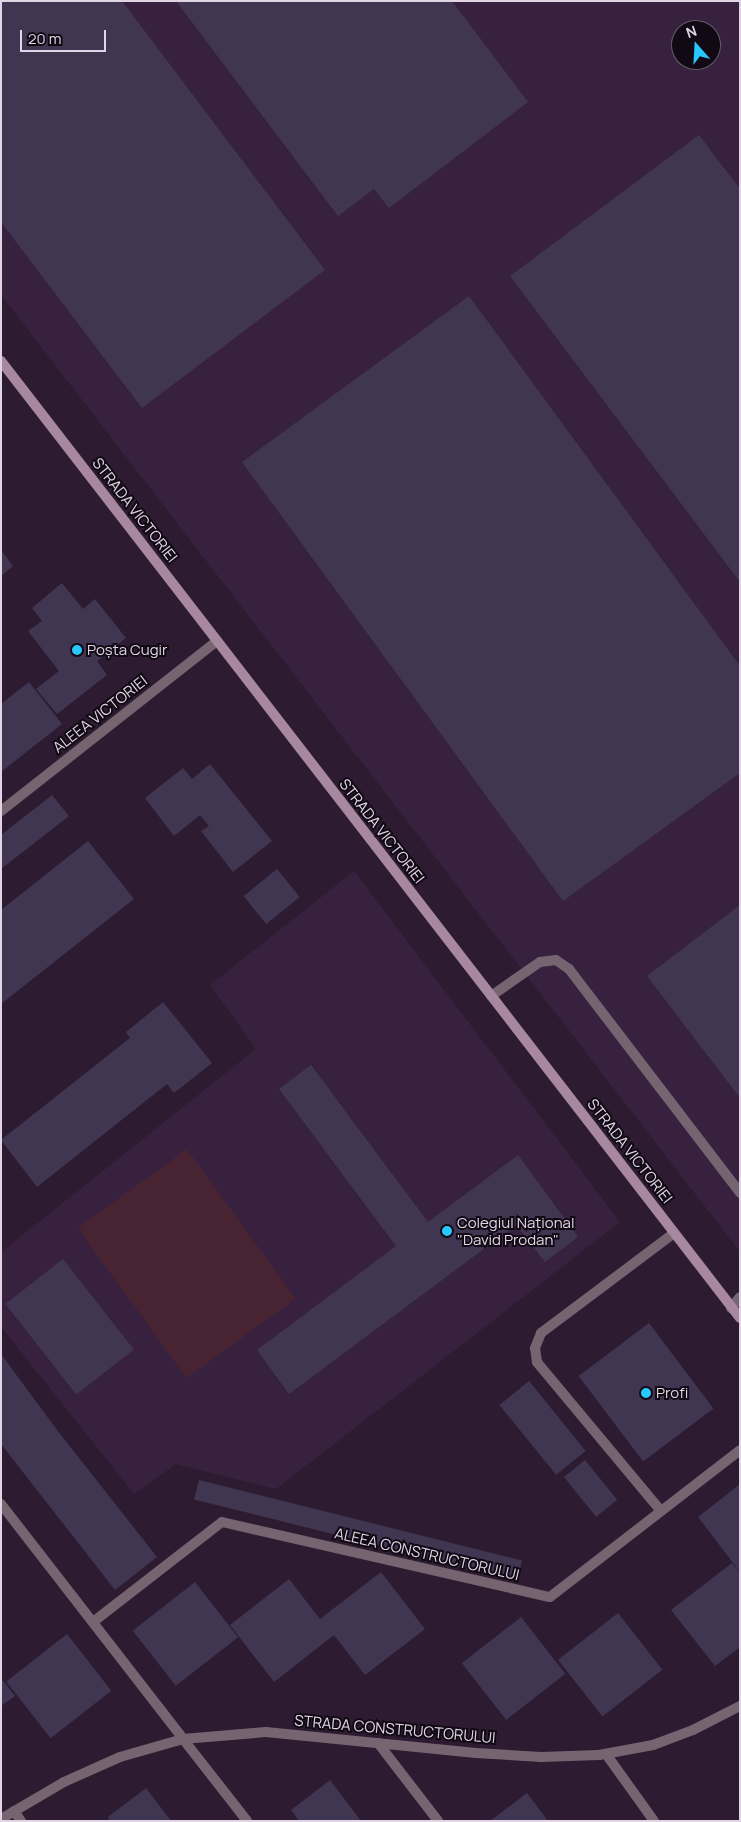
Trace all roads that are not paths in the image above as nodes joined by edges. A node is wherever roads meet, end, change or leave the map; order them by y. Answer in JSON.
{"nodes":[{"id":1,"x":1,"y":361,"type":"edge"},
{"id":2,"x":217,"y":641,"type":"junction"},
{"id":3,"x":1,"y":811,"type":"edge"},
{"id":4,"x":491,"y":996,"type":"junction"},
{"id":5,"x":740,"y":1193,"type":"edge"},
{"id":6,"x":674,"y":1233,"type":"junction"},
{"id":7,"x":740,"y":1297,"type":"edge"},
{"id":8,"x":731,"y":1308,"type":"junction"},
{"id":9,"x":740,"y":1318,"type":"edge"},
{"id":10,"x":740,"y":1450,"type":"edge"},
{"id":11,"x":1,"y":1504,"type":"edge"},
{"id":12,"x":661,"y":1511,"type":"junction"},
{"id":13,"x":93,"y":1622,"type":"junction"},
{"id":14,"x":740,"y":1706,"type":"edge"},
{"id":15,"x":182,"y":1738,"type":"junction"},
{"id":16,"x":378,"y":1743,"type":"junction"},
{"id":17,"x":606,"y":1754,"type":"junction"},
{"id":18,"x":14,"y":1812,"type":"junction"},
{"id":19,"x":1,"y":1819,"type":"edge"},
{"id":20,"x":21,"y":1821,"type":"edge"},
{"id":21,"x":247,"y":1821,"type":"edge"},
{"id":22,"x":438,"y":1821,"type":"edge"},
{"id":23,"x":654,"y":1821,"type":"edge"}],
"edges":[{"from":1,"to":2,"type":"main road","name":"STRADA VICTORIEI"},
{"from":2,"to":3,"type":"street","name":"ALEEA VICTORIEI"},
{"from":2,"to":4,"type":"main road","name":"STRADA VICTORIEI"},
{"from":4,"to":5,"type":"street"},
{"from":4,"to":6,"type":"main road","name":"STRADA VICTORIEI"},
{"from":6,"to":8,"type":"main road","name":"STRADA VICTORIEI"},
{"from":6,"to":12,"type":"street"},
{"from":7,"to":8,"type":"street"},
{"from":8,"to":9,"type":"main road","name":"STRADA VICTORIEI"},
{"from":10,"to":12,"type":"street","name":"ALEEA CONSTRUCTORULUI"},
{"from":11,"to":13,"type":"street"},
{"from":12,"to":13,"type":"street","name":"ALEEA CONSTRUCTORULUI"},
{"from":13,"to":15,"type":"street"},
{"from":14,"to":17,"type":"street","name":"STRADA CONSTRUCTORULUI"},
{"from":15,"to":16,"type":"street","name":"STRADA CONSTRUCTORULUI"},
{"from":15,"to":18,"type":"street","name":"STRADA CONSTRUCTORULUI"},
{"from":15,"to":21,"type":"street"},
{"from":16,"to":17,"type":"street","name":"STRADA CONSTRUCTORULUI"},
{"from":16,"to":22,"type":"street"},
{"from":17,"to":23,"type":"street"},
{"from":18,"to":19,"type":"street","name":"STRADA CONSTRUCTORULUI"},
{"from":18,"to":20,"type":"street"}]}
